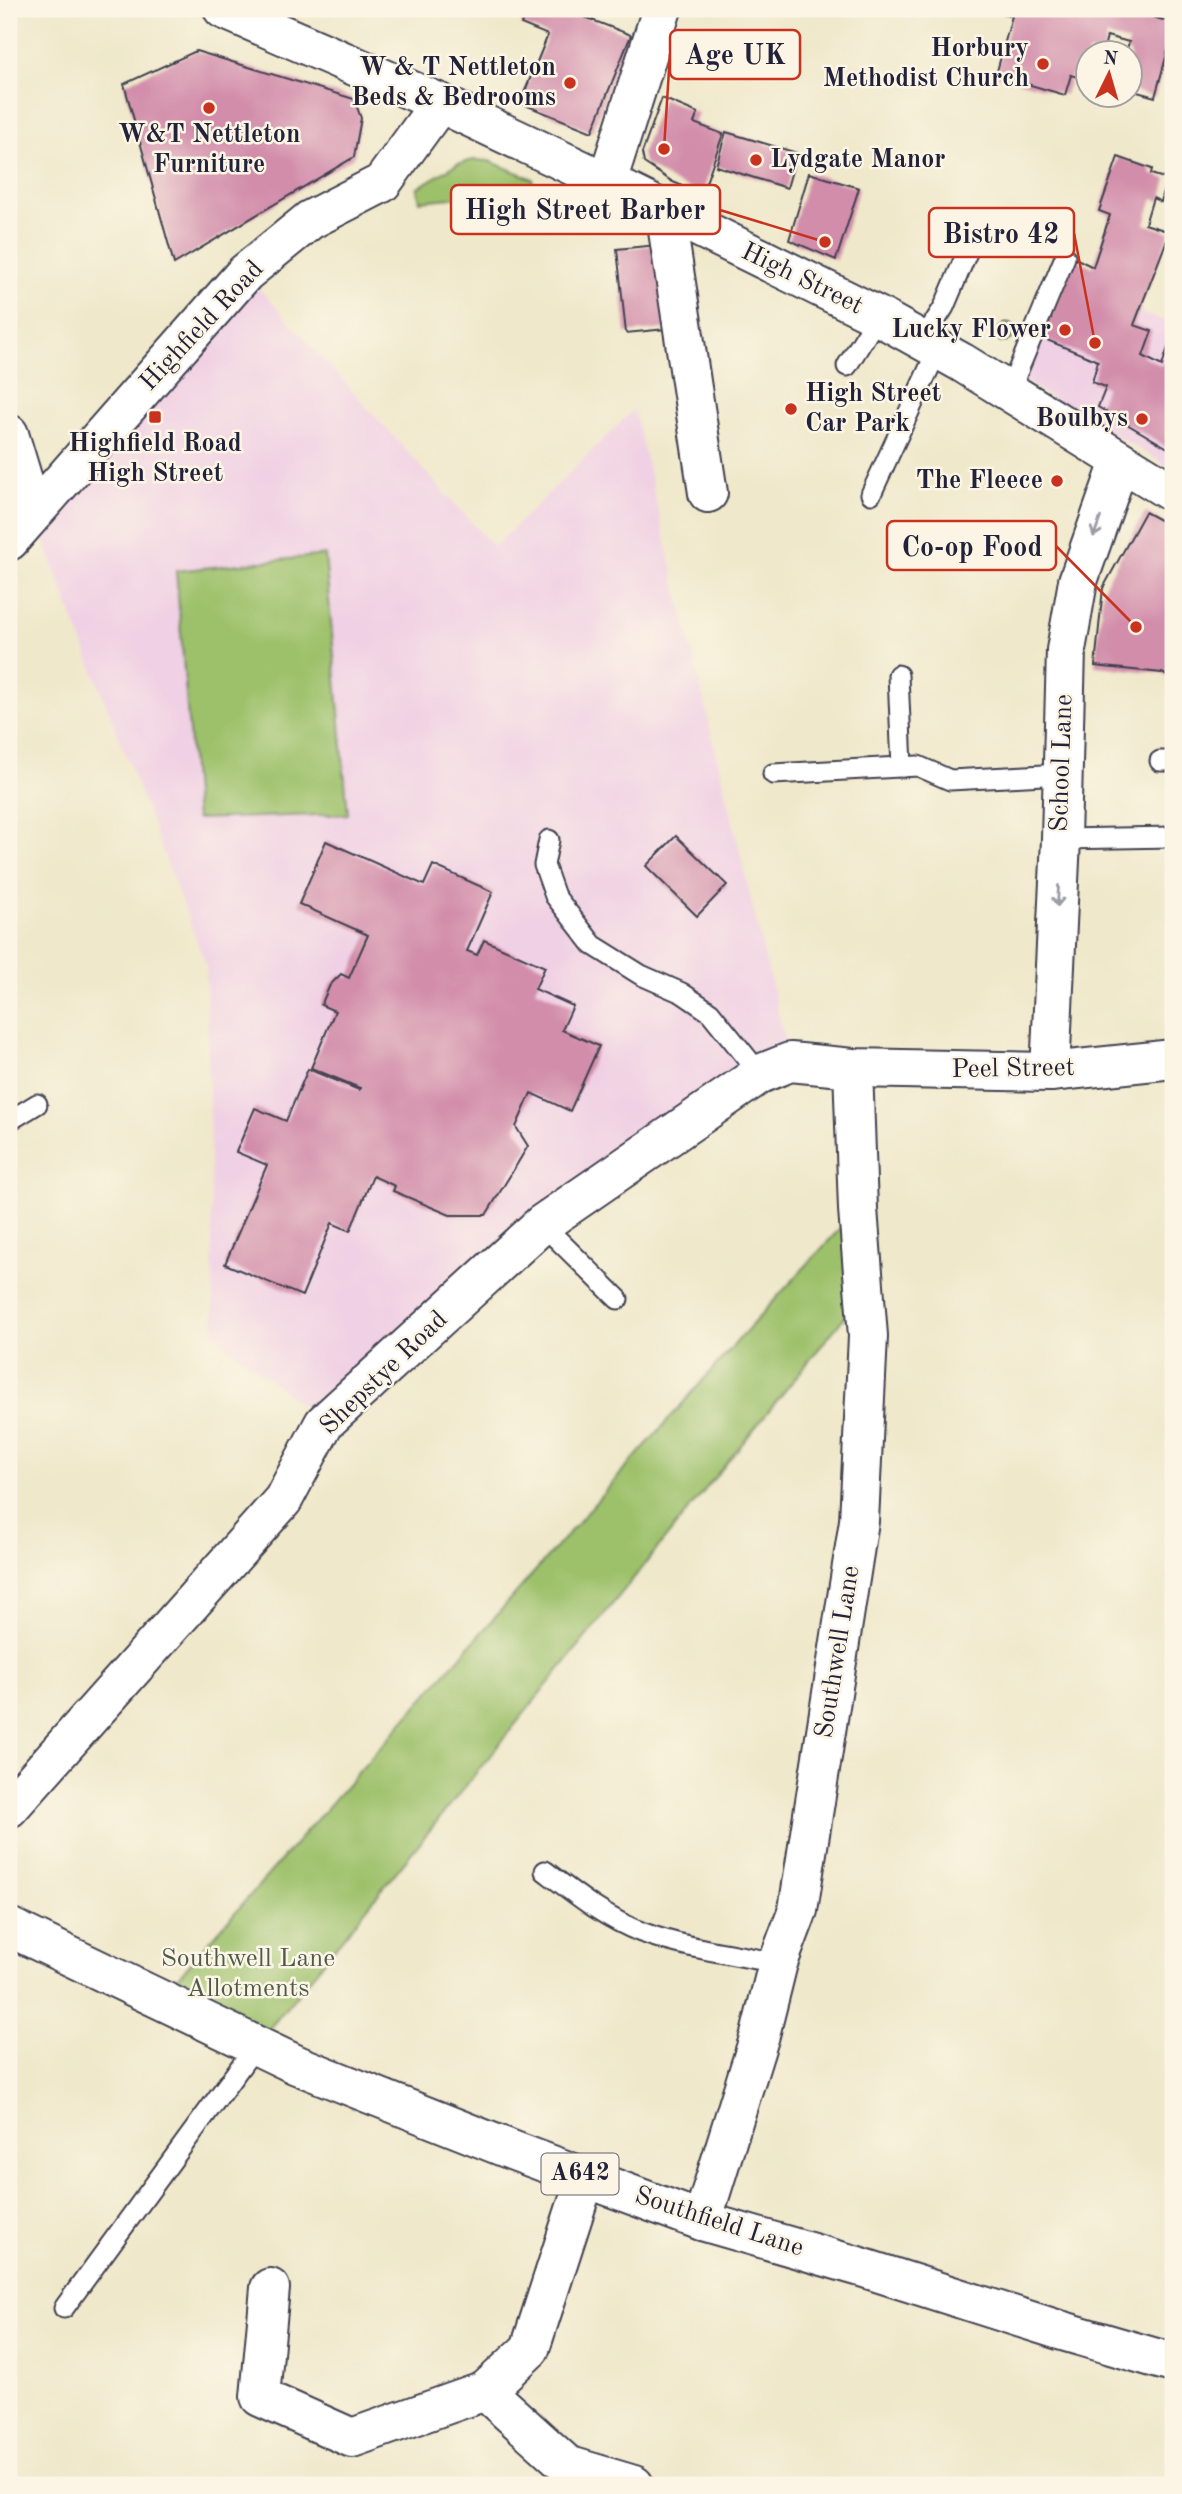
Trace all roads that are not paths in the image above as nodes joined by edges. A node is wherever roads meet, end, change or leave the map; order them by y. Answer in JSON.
{"nodes":[{"id":1,"x":223,"y":9,"type":"edge"},
{"id":2,"x":662,"y":9,"type":"edge"},
{"id":3,"x":440,"y":103,"type":"junction"},
{"id":4,"x":607,"y":182,"type":"junction"},
{"id":5,"x":665,"y":211,"type":"junction"},
{"id":6,"x":971,"y":243,"type":"dead end"},
{"id":7,"x":1065,"y":257,"type":"dead end"},
{"id":8,"x":878,"y":316,"type":"junction"},
{"id":9,"x":931,"y":344,"type":"junction"},
{"id":10,"x":847,"y":366,"type":"dead end"},
{"id":11,"x":1009,"y":392,"type":"junction"},
{"id":12,"x":9,"y":434,"type":"edge"},
{"id":13,"x":1120,"y":462,"type":"junction"},
{"id":14,"x":708,"y":493,"type":"dead end"},
{"id":15,"x":1173,"y":493,"type":"edge"},
{"id":16,"x":871,"y":494,"type":"dead end"},
{"id":17,"x":21,"y":527,"type":"edge"},
{"id":18,"x":898,"y":675,"type":"dead end"},
{"id":19,"x":902,"y":767,"type":"junction"},
{"id":20,"x":772,"y":774,"type":"dead end"},
{"id":21,"x":1062,"y":774,"type":"junction"},
{"id":22,"x":1173,"y":837,"type":"edge"},
{"id":23,"x":1060,"y":839,"type":"junction"},
{"id":24,"x":550,"y":840,"type":"dead end"},
{"id":25,"x":1173,"y":1059,"type":"edge"},
{"id":26,"x":853,"y":1068,"type":"junction"},
{"id":27,"x":1050,"y":1072,"type":"junction"},
{"id":28,"x":760,"y":1074,"type":"junction"},
{"id":29,"x":37,"y":1104,"type":"dead end"},
{"id":30,"x":9,"y":1121,"type":"edge"},
{"id":31,"x":542,"y":1224,"type":"junction"},
{"id":32,"x":618,"y":1299,"type":"dead end"},
{"id":33,"x":9,"y":1808,"type":"edge"},
{"id":34,"x":545,"y":1871,"type":"dead end"},
{"id":35,"x":9,"y":1927,"type":"edge"},
{"id":36,"x":778,"y":1963,"type":"junction"},
{"id":37,"x":257,"y":2044,"type":"junction"},
{"id":38,"x":586,"y":2176,"type":"junction"},
{"id":39,"x":702,"y":2221,"type":"junction"},
{"id":40,"x":270,"y":2288,"type":"dead end"},
{"id":41,"x":64,"y":2308,"type":"dead end"},
{"id":42,"x":1173,"y":2363,"type":"edge"},
{"id":43,"x":485,"y":2391,"type":"junction"},
{"id":44,"x":634,"y":2485,"type":"edge"}],
"edges":[{"from":1,"to":3,"type":"main road","name":"High Street"},
{"from":2,"to":4,"type":"main road"},
{"from":3,"to":4,"type":"main road","name":"High Street"},
{"from":3,"to":17,"type":"main road","name":"Highfield Road"},
{"from":4,"to":5,"type":"main road","name":"High Street"},
{"from":5,"to":8,"type":"main road","name":"High Street"},
{"from":5,"to":14,"type":"main road"},
{"from":6,"to":9,"type":"lane"},
{"from":7,"to":11,"type":"lane"},
{"from":8,"to":9,"type":"main road","name":"High Street"},
{"from":8,"to":10,"type":"lane"},
{"from":9,"to":11,"type":"main road","name":"High Street"},
{"from":9,"to":16,"type":"lane"},
{"from":11,"to":13,"type":"main road","name":"High Street"},
{"from":12,"to":17,"type":"main road"},
{"from":13,"to":15,"type":"main road","name":"High Street"},
{"from":13,"to":21,"type":"main road","name":"School Lane","one_way":true},
{"from":18,"to":19,"type":"lane"},
{"from":19,"to":20,"type":"lane"},
{"from":19,"to":21,"type":"lane"},
{"from":21,"to":23,"type":"main road","name":"School Lane"},
{"from":22,"to":23,"type":"lane"},
{"from":23,"to":27,"type":"main road","name":"School Lane","one_way":true},
{"from":24,"to":28,"type":"lane"},
{"from":25,"to":27,"type":"main road","name":"Peel Street"},
{"from":26,"to":27,"type":"main road","name":"Peel Street"},
{"from":26,"to":28,"type":"main road","name":"Shepstye Road"},
{"from":26,"to":36,"type":"main road","name":"Southwell Lane"},
{"from":28,"to":31,"type":"main road","name":"Shepstye Road"},
{"from":29,"to":30,"type":"lane"},
{"from":31,"to":32,"type":"lane"},
{"from":31,"to":33,"type":"main road","name":"Shepstye Road"},
{"from":34,"to":36,"type":"lane"},
{"from":35,"to":37,"type":"main road","name":"Southfield Lane","number":"A642"},
{"from":36,"to":39,"type":"main road","name":"Southwell Lane"},
{"from":37,"to":38,"type":"main road","name":"Southfield Lane","number":"A642"},
{"from":37,"to":41,"type":"lane"},
{"from":38,"to":39,"type":"main road","name":"Southfield Lane","number":"A642"},
{"from":38,"to":43,"type":"main road"},
{"from":39,"to":42,"type":"main road","name":"Southfield Lane","number":"A642"},
{"from":40,"to":43,"type":"main road"},
{"from":43,"to":44,"type":"main road"}]}
